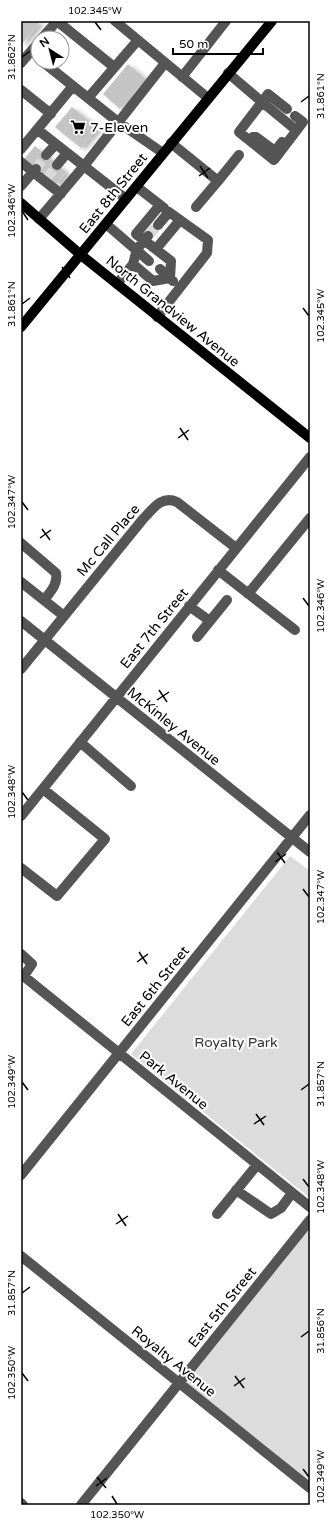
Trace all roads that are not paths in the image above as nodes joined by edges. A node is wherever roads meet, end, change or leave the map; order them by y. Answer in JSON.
{"nodes":[{"id":1,"x":57,"y":21,"type":"edge"},
{"id":2,"x":115,"y":21,"type":"edge"},
{"id":3,"x":226,"y":21,"type":"edge"},
{"id":4,"x":272,"y":21,"type":"edge"},
{"id":5,"x":49,"y":30,"type":"edge"},
{"id":6,"x":138,"y":40,"type":"junction"},
{"id":7,"x":30,"y":57,"type":"edge"},
{"id":8,"x":21,"y":63,"type":"edge"},
{"id":9,"x":165,"y":63,"type":"junction"},
{"id":10,"x":114,"y":67,"type":"junction"},
{"id":11,"x":52,"y":70,"type":"edge"},
{"id":12,"x":228,"y":73,"type":"junction"},
{"id":13,"x":182,"y":77,"type":"junction"},
{"id":14,"x":73,"y":86,"type":"junction"},
{"id":15,"x":21,"y":90,"type":"edge"},
{"id":16,"x":88,"y":98,"type":"junction"},
{"id":17,"x":208,"y":98,"type":"junction"},
{"id":18,"x":262,"y":102,"type":"junction"},
{"id":19,"x":51,"y":114,"type":"junction"},
{"id":20,"x":118,"y":122,"type":"junction"},
{"id":21,"x":38,"y":130,"type":"junction"},
{"id":22,"x":295,"y":132,"type":"junction"},
{"id":23,"x":23,"y":142,"type":"edge"},
{"id":24,"x":171,"y":143,"type":"junction"},
{"id":25,"x":56,"y":144,"type":"junction"},
{"id":26,"x":67,"y":153,"type":"junction"},
{"id":27,"x":163,"y":153,"type":"junction"},
{"id":28,"x":46,"y":155,"type":"tunnel mouth"},
{"id":29,"x":239,"y":155,"type":"dead end"},
{"id":30,"x":21,"y":162,"type":"edge"},
{"id":31,"x":57,"y":165,"type":"tunnel mouth"},
{"id":32,"x":84,"y":166,"type":"junction"},
{"id":33,"x":34,"y":170,"type":"junction"},
{"id":34,"x":218,"y":181,"type":"junction"},
{"id":35,"x":21,"y":186,"type":"edge"},
{"id":36,"x":137,"y":187,"type":"junction"},
{"id":37,"x":61,"y":194,"type":"junction"},
{"id":38,"x":126,"y":199,"type":"junction"},
{"id":39,"x":21,"y":203,"type":"edge"},
{"id":40,"x":160,"y":205,"type":"junction"},
{"id":41,"x":196,"y":207,"type":"dead end"},
{"id":42,"x":169,"y":212,"type":"junction"},
{"id":43,"x":39,"y":219,"type":"junction"},
{"id":44,"x":180,"y":220,"type":"junction"},
{"id":45,"x":106,"y":224,"type":"junction"},
{"id":46,"x":158,"y":225,"type":"tunnel mouth"},
{"id":47,"x":147,"y":238,"type":"junction"},
{"id":48,"x":156,"y":249,"type":"junction"},
{"id":49,"x":137,"y":250,"type":"junction"},
{"id":50,"x":81,"y":255,"type":"junction"},
{"id":51,"x":149,"y":261,"type":"dead end"},
{"id":52,"x":133,"y":264,"type":"junction"},
{"id":53,"x":160,"y":269,"type":"dead end"},
{"id":54,"x":170,"y":278,"type":"junction"},
{"id":55,"x":117,"y":284,"type":"junction"},
{"id":56,"x":180,"y":287,"type":"junction"},
{"id":57,"x":157,"y":317,"type":"junction"},
{"id":58,"x":21,"y":326,"type":"edge"},
{"id":59,"x":309,"y":434,"type":"edge"},
{"id":60,"x":310,"y":457,"type":"edge"},
{"id":61,"x":310,"y":518,"type":"edge"},
{"id":62,"x":21,"y":543,"type":"edge"},
{"id":63,"x":236,"y":548,"type":"junction"},
{"id":64,"x":218,"y":570,"type":"junction"},
{"id":65,"x":21,"y":582,"type":"edge"},
{"id":66,"x":248,"y":594,"type":"junction"},
{"id":67,"x":44,"y":600,"type":"junction"},
{"id":68,"x":227,"y":600,"type":"dead end"},
{"id":69,"x":189,"y":606,"type":"junction"},
{"id":70,"x":64,"y":616,"type":"junction"},
{"id":71,"x":21,"y":621,"type":"edge"},
{"id":72,"x":210,"y":621,"type":"junction"},
{"id":73,"x":295,"y":630,"type":"dead end"},
{"id":74,"x":197,"y":637,"type":"dead end"},
{"id":75,"x":44,"y":640,"type":"junction"},
{"id":76,"x":21,"y":669,"type":"edge"},
{"id":77,"x":116,"y":697,"type":"junction"},
{"id":78,"x":80,"y":742,"type":"junction"},
{"id":79,"x":131,"y":786,"type":"dead end"},
{"id":80,"x":43,"y":789,"type":"junction"},
{"id":81,"x":310,"y":815,"type":"edge"},
{"id":82,"x":21,"y":816,"type":"edge"},
{"id":83,"x":292,"y":838,"type":"junction"},
{"id":84,"x":310,"y":852,"type":"edge"},
{"id":85,"x":21,"y":868,"type":"edge"},
{"id":86,"x":21,"y":954,"type":"edge"},
{"id":87,"x":22,"y":975,"type":"edge"},
{"id":88,"x":119,"y":1053,"type":"junction"},
{"id":89,"x":257,"y":1164,"type":"junction"},
{"id":90,"x":21,"y":1175,"type":"edge"},
{"id":91,"x":236,"y":1190,"type":"junction"},
{"id":92,"x":292,"y":1193,"type":"junction"},
{"id":93,"x":310,"y":1207,"type":"edge"},
{"id":94,"x":217,"y":1214,"type":"dead end"},
{"id":95,"x":310,"y":1220,"type":"edge"},
{"id":96,"x":21,"y":1256,"type":"edge"},
{"id":97,"x":179,"y":1383,"type":"junction"},
{"id":98,"x":310,"y":1488,"type":"edge"},
{"id":99,"x":81,"y":1505,"type":"edge"}],
"edges":[{"from":1,"to":5,"type":"street"},
{"from":1,"to":10,"type":"street"},
{"from":2,"to":6,"type":"street"},
{"from":3,"to":13,"type":"street"},
{"from":4,"to":12,"type":"main road","name":"East 8th Street"},
{"from":6,"to":9,"type":"street"},
{"from":6,"to":10,"type":"street"},
{"from":7,"to":8,"type":"street"},
{"from":9,"to":13,"type":"street"},
{"from":9,"to":20,"type":"street"},
{"from":10,"to":16,"type":"street"},
{"from":11,"to":14,"type":"street"},
{"from":12,"to":17,"type":"main road","name":"East 8th Street"},
{"from":12,"to":18,"type":"street"},
{"from":13,"to":17,"type":"street"},
{"from":14,"to":16,"type":"street"},
{"from":14,"to":19,"type":"street"},
{"from":15,"to":19,"type":"street"},
{"from":16,"to":20,"type":"street"},
{"from":17,"to":24,"type":"main road","name":"East 8th Street"},
{"from":18,"to":22,"type":"street"},
{"from":18,"to":22,"type":"street"},
{"from":18,"to":22,"type":"street"},
{"from":19,"to":21,"type":"street"},
{"from":20,"to":27,"type":"street"},
{"from":20,"to":32,"type":"street"},
{"from":21,"to":23,"type":"street"},
{"from":21,"to":25,"type":"street"},
{"from":24,"to":27,"type":"main road","name":"East 8th Street"},
{"from":24,"to":34,"type":"street"},
{"from":25,"to":26,"type":"street"},
{"from":25,"to":28,"type":"street"},
{"from":26,"to":31,"type":"street"},
{"from":26,"to":32,"type":"street"},
{"from":27,"to":36,"type":"main road","name":"East 8th Street"},
{"from":29,"to":34,"type":"street"},
{"from":30,"to":33,"type":"street"},
{"from":32,"to":37,"type":"street"},
{"from":32,"to":38,"type":"street"},
{"from":33,"to":35,"type":"street"},
{"from":33,"to":37,"type":"street"},
{"from":34,"to":41,"type":"street"},
{"from":36,"to":38,"type":"main road","name":"East 8th Street"},
{"from":36,"to":40,"type":"street"},
{"from":37,"to":43,"type":"street"},
{"from":38,"to":45,"type":"main road","name":"East 8th Street"},
{"from":39,"to":43,"type":"main road","name":"North Grandview Avenue"},
{"from":40,"to":42,"type":"street"},
{"from":40,"to":47,"type":"street"},
{"from":42,"to":44,"type":"street"},
{"from":42,"to":46,"type":"street"},
{"from":43,"to":50,"type":"main road","name":"North Grandview Avenue"},
{"from":44,"to":48,"type":"street"},
{"from":44,"to":56,"type":"street"},
{"from":45,"to":49,"type":"street"},
{"from":45,"to":50,"type":"main road","name":"East 8th Street"},
{"from":47,"to":48,"type":"street"},
{"from":47,"to":49,"type":"street"},
{"from":48,"to":54,"type":"street"},
{"from":49,"to":51,"type":"street"},
{"from":49,"to":52,"type":"street"},
{"from":50,"to":55,"type":"main road","name":"North Grandview Avenue"},
{"from":50,"to":58,"type":"main road","name":"East 8th Street"},
{"from":52,"to":54,"type":"street"},
{"from":52,"to":55,"type":"street"},
{"from":53,"to":54,"type":"street"},
{"from":54,"to":56,"type":"street"},
{"from":55,"to":57,"type":"main road","name":"North Grandview Avenue"},
{"from":56,"to":57,"type":"street"},
{"from":57,"to":59,"type":"main road","name":"North Grandview Avenue"},
{"from":60,"to":63,"type":"street","name":"East 7th Street"},
{"from":61,"to":66,"type":"street"},
{"from":62,"to":67,"type":"street"},
{"from":63,"to":64,"type":"street","name":"East 7th Street"},
{"from":63,"to":70,"type":"street","name":"Mc Call Place"},
{"from":64,"to":66,"type":"street"},
{"from":64,"to":69,"type":"street","name":"East 7th Street"},
{"from":65,"to":67,"type":"street"},
{"from":66,"to":73,"type":"street"},
{"from":67,"to":70,"type":"street"},
{"from":68,"to":72,"type":"street"},
{"from":69,"to":72,"type":"street"},
{"from":69,"to":77,"type":"street","name":"East 7th Street"},
{"from":70,"to":75,"type":"street","name":"Mc Call Place"},
{"from":71,"to":75,"type":"street","name":"McKinley Avenue"},
{"from":72,"to":74,"type":"street"},
{"from":75,"to":76,"type":"street","name":"Mc Call Place"},
{"from":75,"to":77,"type":"street","name":"McKinley Avenue"},
{"from":77,"to":78,"type":"street","name":"East 7th Street"},
{"from":77,"to":83,"type":"street","name":"McKinley Avenue"},
{"from":78,"to":79,"type":"street"},
{"from":78,"to":80,"type":"street","name":"East 7th Street"},
{"from":80,"to":82,"type":"street","name":"East 7th Street"},
{"from":80,"to":85,"type":"street"},
{"from":81,"to":83,"type":"street","name":"East 6th Street"},
{"from":83,"to":84,"type":"street","name":"McKinley Avenue"},
{"from":83,"to":88,"type":"street","name":"East 6th Street"},
{"from":86,"to":87,"type":"street"},
{"from":87,"to":88,"type":"street","name":"Park Avenue"},
{"from":88,"to":89,"type":"street","name":"Park Avenue"},
{"from":88,"to":90,"type":"street","name":"East 6th Street"},
{"from":89,"to":91,"type":"street"},
{"from":89,"to":92,"type":"street","name":"Park Avenue"},
{"from":91,"to":92,"type":"street"},
{"from":91,"to":94,"type":"street"},
{"from":92,"to":93,"type":"street","name":"Park Avenue"},
{"from":95,"to":97,"type":"street","name":"East 5th Street"},
{"from":96,"to":97,"type":"street","name":"Royalty Avenue"},
{"from":97,"to":98,"type":"street","name":"Royalty Avenue"},
{"from":97,"to":99,"type":"street","name":"East 5th Street"}]}
